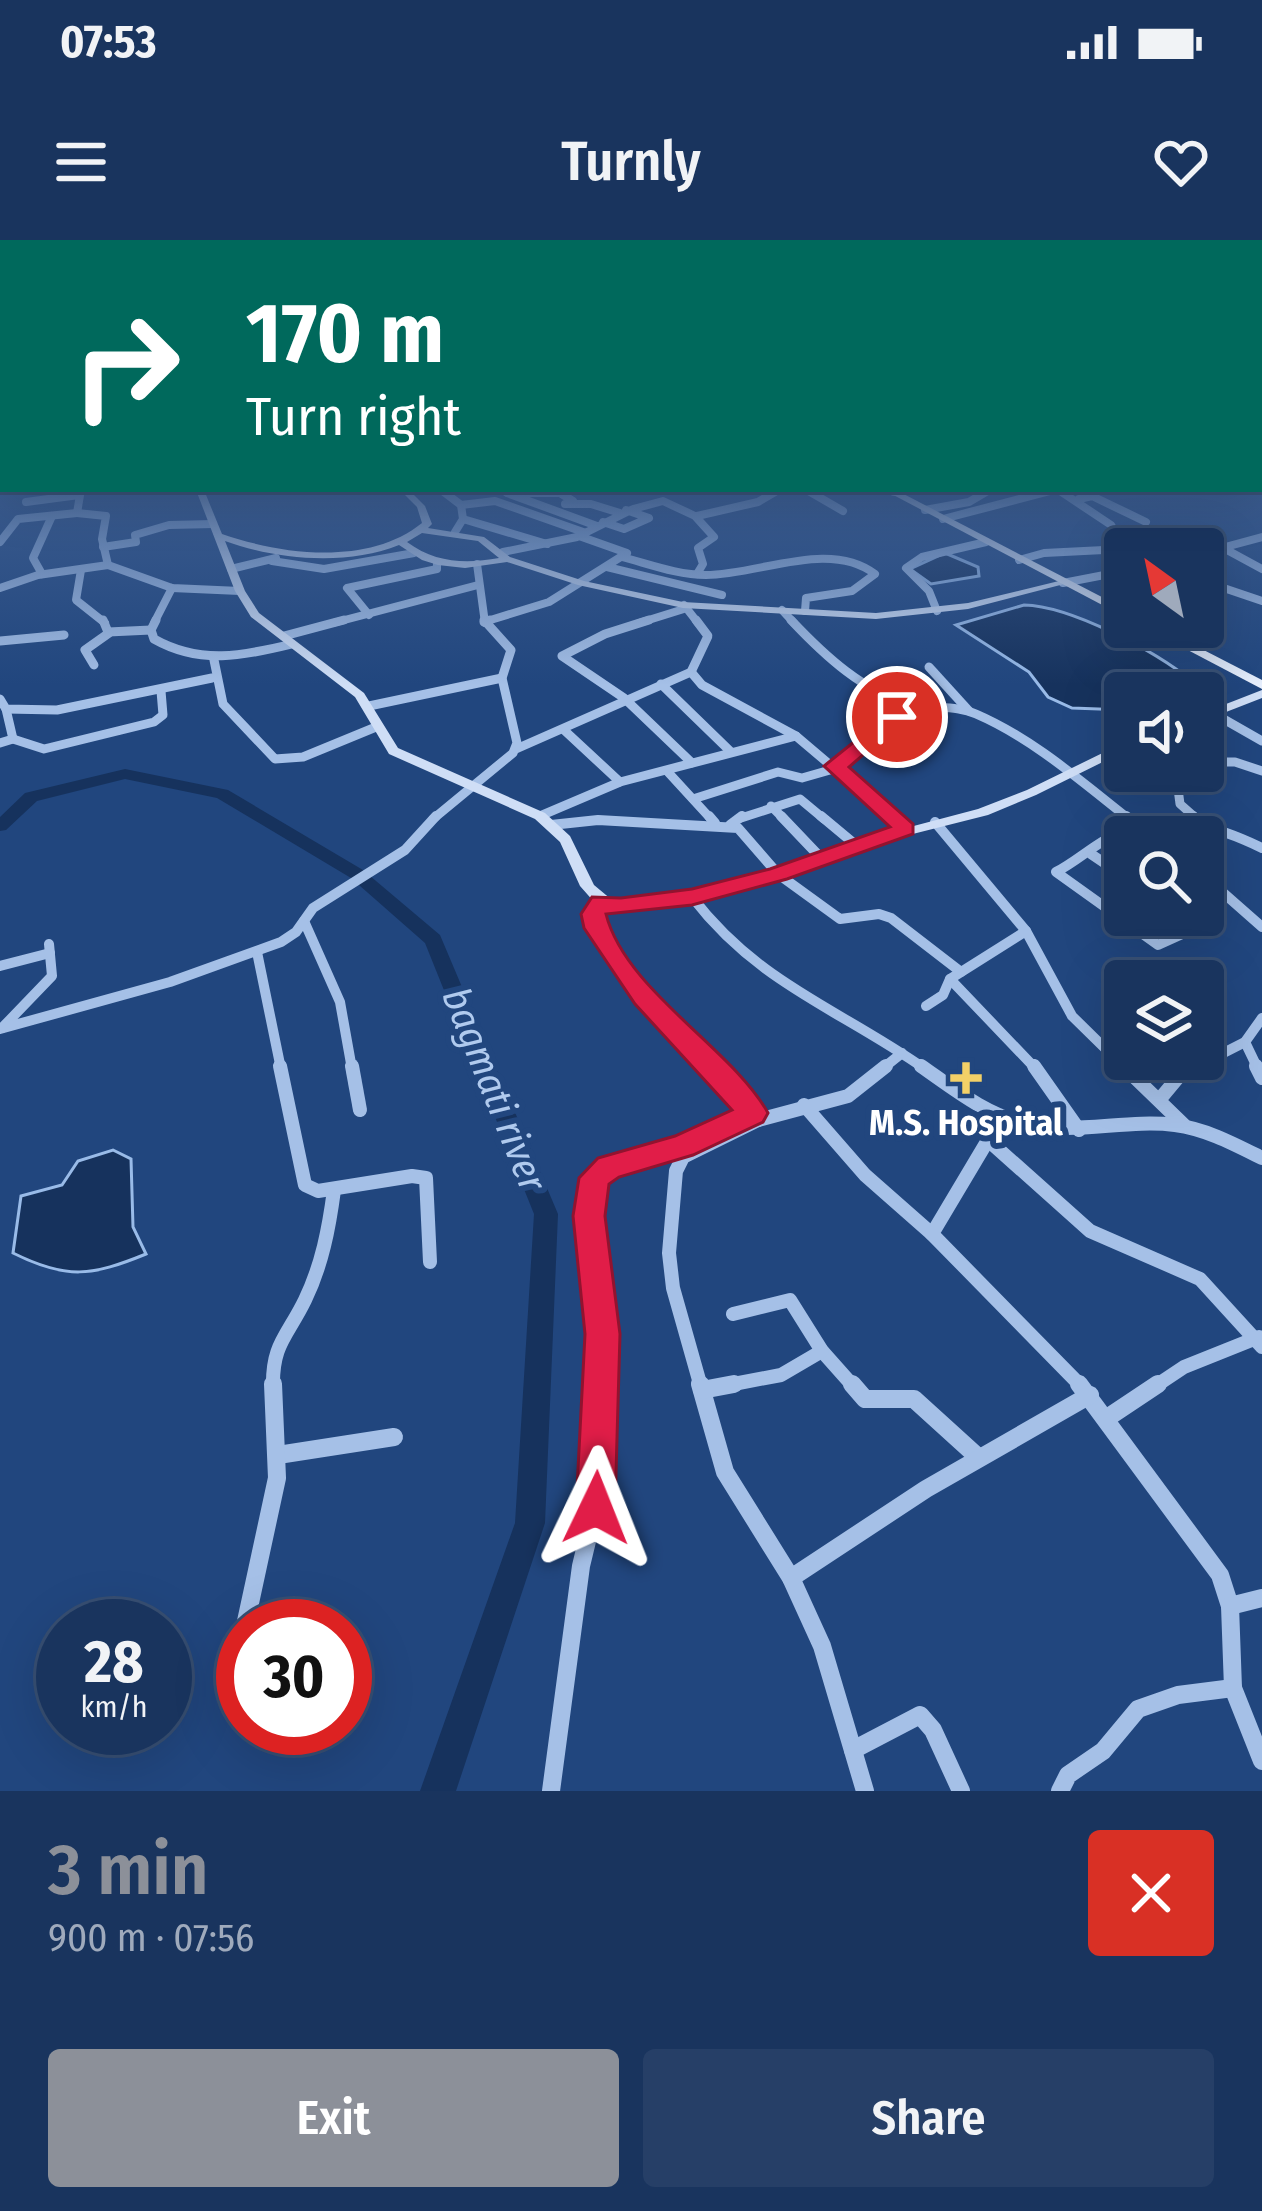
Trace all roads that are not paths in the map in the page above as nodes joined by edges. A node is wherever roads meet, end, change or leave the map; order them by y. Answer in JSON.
{"nodes":[{"id":1,"x":41,"y":540,"type":"edge"},
{"id":2,"x":104,"y":540,"type":"edge"},
{"id":3,"x":136,"y":540,"type":"edge"},
{"id":4,"x":220,"y":540,"type":"edge"},
{"id":5,"x":247,"y":540,"type":"edge"},
{"id":6,"x":406,"y":540,"type":"edge"},
{"id":7,"x":484,"y":540,"type":"edge"},
{"id":8,"x":536,"y":540,"type":"edge"},
{"id":9,"x":560,"y":540,"type":"edge"},
{"id":10,"x":599,"y":540,"type":"edge"},
{"id":11,"x":709,"y":540,"type":"edge"},
{"id":12,"x":983,"y":540,"type":"edge"},
{"id":13,"x":1253,"y":540,"type":"edge"},
{"id":14,"x":986,"y":542,"type":"junction"},
{"id":15,"x":402,"y":543,"type":"junction"},
{"id":16,"x":548,"y":544,"type":"junction"},
{"id":17,"x":104,"y":547,"type":"junction"},
{"id":18,"x":1104,"y":550,"type":"edge"},
{"id":19,"x":1226,"y":550,"type":"joint"},
{"id":20,"x":282,"y":552,"type":"junction"},
{"id":21,"x":414,"y":553,"type":"junction"},
{"id":22,"x":505,"y":555,"type":"junction"},
{"id":23,"x":622,"y":557,"type":"junction"},
{"id":24,"x":1019,"y":560,"type":"junction"},
{"id":25,"x":272,"y":561,"type":"junction"},
{"id":26,"x":437,"y":562,"type":"junction"},
{"id":27,"x":477,"y":564,"type":"junction"},
{"id":28,"x":108,"y":565,"type":"junction"},
{"id":29,"x":338,"y":565,"type":"junction"},
{"id":30,"x":606,"y":567,"type":"junction"},
{"id":31,"x":231,"y":569,"type":"junction"},
{"id":32,"x":1262,"y":569,"type":"edge"},
{"id":33,"x":81,"y":570,"type":"junction"},
{"id":34,"x":42,"y":574,"type":"junction"},
{"id":35,"x":698,"y":574,"type":"junction"},
{"id":36,"x":1104,"y":575,"type":"edge"},
{"id":37,"x":710,"y":576,"type":"junction"},
{"id":38,"x":582,"y":583,"type":"junction"},
{"id":39,"x":1063,"y":583,"type":"junction"},
{"id":40,"x":478,"y":585,"type":"junction"},
{"id":41,"x":0,"y":588,"type":"edge"},
{"id":42,"x":172,"y":588,"type":"junction"},
{"id":43,"x":1224,"y":588,"type":"edge"},
{"id":44,"x":347,"y":589,"type":"junction"},
{"id":45,"x":239,"y":591,"type":"junction"},
{"id":46,"x":722,"y":600,"type":"junction"},
{"id":47,"x":1262,"y":601,"type":"edge"},
{"id":48,"x":1104,"y":604,"type":"edge"},
{"id":49,"x":685,"y":606,"type":"junction"},
{"id":50,"x":782,"y":610,"type":"junction"},
{"id":51,"x":805,"y":611,"type":"junction"},
{"id":52,"x":937,"y":611,"type":"junction"},
{"id":53,"x":369,"y":615,"type":"junction"},
{"id":54,"x":484,"y":622,"type":"junction"},
{"id":55,"x":151,"y":630,"type":"junction"},
{"id":56,"x":109,"y":633,"type":"junction"},
{"id":57,"x":64,"y":635,"type":"dead end"},
{"id":58,"x":288,"y":640,"type":"junction"},
{"id":59,"x":0,"y":641,"type":"edge"},
{"id":60,"x":1191,"y":648,"type":"edge"},
{"id":61,"x":214,"y":660,"type":"junction"},
{"id":62,"x":94,"y":665,"type":"dead end"},
{"id":63,"x":928,"y":667,"type":"dead end"},
{"id":64,"x":691,"y":672,"type":"junction"},
{"id":65,"x":212,"y":678,"type":"junction"},
{"id":66,"x":502,"y":678,"type":"junction"},
{"id":67,"x":661,"y":684,"type":"junction"},
{"id":68,"x":1262,"y":685,"type":"edge"},
{"id":69,"x":161,"y":691,"type":"junction"},
{"id":70,"x":1262,"y":694,"type":"edge"},
{"id":71,"x":892,"y":697,"type":"junction"},
{"id":72,"x":624,"y":698,"type":"junction"},
{"id":73,"x":3,"y":704,"type":"edge"},
{"id":74,"x":369,"y":706,"type":"junction"},
{"id":75,"x":1224,"y":709,"type":"edge"},
{"id":76,"x":970,"y":711,"type":"junction"},
{"id":77,"x":1224,"y":723,"type":"edge"},
{"id":78,"x":376,"y":727,"type":"junction"},
{"id":79,"x":564,"y":730,"type":"junction"},
{"id":80,"x":796,"y":736,"type":"junction"},
{"id":81,"x":13,"y":739,"type":"junction"},
{"id":82,"x":1262,"y":741,"type":"edge"},
{"id":83,"x":0,"y":743,"type":"edge"},
{"id":84,"x":517,"y":749,"type":"junction"},
{"id":85,"x":731,"y":752,"type":"junction"},
{"id":86,"x":1104,"y":756,"type":"edge"},
{"id":87,"x":1224,"y":762,"type":"edge"},
{"id":88,"x":692,"y":763,"type":"junction"},
{"id":89,"x":836,"y":767,"type":"junction"},
{"id":90,"x":667,"y":771,"type":"junction"},
{"id":91,"x":1262,"y":771,"type":"edge"},
{"id":92,"x":1069,"y":774,"type":"junction"},
{"id":93,"x":620,"y":782,"type":"junction"},
{"id":94,"x":470,"y":784,"type":"junction"},
{"id":95,"x":1178,"y":792,"type":"edge"},
{"id":96,"x":693,"y":799,"type":"junction"},
{"id":97,"x":771,"y":806,"type":"junction"},
{"id":98,"x":1125,"y":816,"type":"edge"},
{"id":99,"x":1193,"y":816,"type":"edge"},
{"id":100,"x":545,"y":821,"type":"junction"},
{"id":101,"x":935,"y":822,"type":"junction"},
{"id":102,"x":716,"y":823,"type":"junction"},
{"id":103,"x":730,"y":825,"type":"junction"},
{"id":104,"x":905,"y":829,"type":"junction"},
{"id":105,"x":1224,"y":834,"type":"edge"},
{"id":106,"x":1104,"y":842,"type":"edge"},
{"id":107,"x":857,"y":846,"type":"junction"},
{"id":108,"x":1262,"y":848,"type":"edge"},
{"id":109,"x":1091,"y":854,"type":"junction"},
{"id":110,"x":821,"y":858,"type":"junction"},
{"id":111,"x":1104,"y":863,"type":"edge"},
{"id":112,"x":778,"y":874,"type":"junction"},
{"id":113,"x":1224,"y":893,"type":"edge"},
{"id":114,"x":692,"y":897,"type":"junction"},
{"id":115,"x":601,"y":902,"type":"junction"},
{"id":116,"x":1104,"y":906,"type":"edge"},
{"id":117,"x":304,"y":921,"type":"junction"},
{"id":118,"x":1262,"y":927,"type":"edge"},
{"id":119,"x":1026,"y":932,"type":"junction"},
{"id":120,"x":1145,"y":936,"type":"edge"},
{"id":121,"x":1178,"y":936,"type":"edge"},
{"id":122,"x":257,"y":952,"type":"junction"},
{"id":123,"x":0,"y":966,"type":"edge"},
{"id":124,"x":955,"y":975,"type":"junction"},
{"id":125,"x":926,"y":1006,"type":"dead end"},
{"id":126,"x":1262,"y":1018,"type":"edge"},
{"id":127,"x":1,"y":1029,"type":"edge"},
{"id":128,"x":1245,"y":1042,"type":"junction"},
{"id":129,"x":902,"y":1053,"type":"junction"},
{"id":130,"x":1262,"y":1078,"type":"edge"},
{"id":131,"x":1160,"y":1099,"type":"junction"},
{"id":132,"x":803,"y":1105,"type":"junction"},
{"id":133,"x":360,"y":1110,"type":"dead end"},
{"id":134,"x":992,"y":1114,"type":"junction"},
{"id":135,"x":755,"y":1116,"type":"junction"},
{"id":136,"x":1186,"y":1126,"type":"junction"},
{"id":137,"x":1079,"y":1130,"type":"junction"},
{"id":138,"x":988,"y":1140,"type":"junction"},
{"id":139,"x":1262,"y":1158,"type":"edge"},
{"id":140,"x":334,"y":1190,"type":"junction"},
{"id":141,"x":932,"y":1234,"type":"junction"},
{"id":142,"x":430,"y":1262,"type":"dead end"},
{"id":143,"x":733,"y":1315,"type":"dead end"},
{"id":144,"x":1259,"y":1341,"type":"edge"},
{"id":145,"x":822,"y":1351,"type":"junction"},
{"id":146,"x":702,"y":1390,"type":"junction"},
{"id":147,"x":1090,"y":1395,"type":"junction"},
{"id":148,"x":1107,"y":1418,"type":"junction"},
{"id":149,"x":394,"y":1437,"type":"dead end"},
{"id":150,"x":278,"y":1455,"type":"junction"},
{"id":151,"x":979,"y":1458,"type":"junction"},
{"id":152,"x":791,"y":1578,"type":"junction"},
{"id":153,"x":1262,"y":1598,"type":"edge"},
{"id":154,"x":252,"y":1599,"type":"edge"},
{"id":155,"x":1230,"y":1606,"type":"junction"},
{"id":156,"x":1233,"y":1688,"type":"junction"},
{"id":157,"x":853,"y":1750,"type":"junction"},
{"id":158,"x":1262,"y":1761,"type":"edge"},
{"id":159,"x":551,"y":1791,"type":"edge"},
{"id":160,"x":865,"y":1791,"type":"edge"},
{"id":161,"x":961,"y":1791,"type":"edge"},
{"id":162,"x":1060,"y":1791,"type":"edge"}],
"edges":[{"from":1,"to":34,"type":"street"},
{"from":2,"to":17,"type":"street"},
{"from":3,"to":17,"type":"street"},
{"from":4,"to":31,"type":"street"},
{"from":5,"to":20,"type":"street"},
{"from":6,"to":15,"type":"street"},
{"from":7,"to":22,"type":"street"},
{"from":8,"to":16,"type":"street"},
{"from":9,"to":16,"type":"street"},
{"from":10,"to":23,"type":"street"},
{"from":11,"to":35,"type":"street"},
{"from":12,"to":14,"type":"main road"},
{"from":13,"to":19,"type":"street"},
{"from":14,"to":24,"type":"main road"},
{"from":14,"to":52,"type":"street"},
{"from":15,"to":20,"type":"street"},
{"from":15,"to":21,"type":"street"},
{"from":16,"to":22,"type":"street"},
{"from":17,"to":28,"type":"street"},
{"from":18,"to":24,"type":"street"},
{"from":19,"to":32,"type":"street"},
{"from":20,"to":25,"type":"street"},
{"from":21,"to":26,"type":"street"},
{"from":21,"to":29,"type":"street"},
{"from":22,"to":27,"type":"street"},
{"from":22,"to":38,"type":"street"},
{"from":23,"to":30,"type":"street"},
{"from":23,"to":35,"type":"street"},
{"from":24,"to":39,"type":"main road"},
{"from":25,"to":29,"type":"street"},
{"from":25,"to":31,"type":"street"},
{"from":26,"to":27,"type":"street"},
{"from":26,"to":44,"type":"street"},
{"from":27,"to":40,"type":"street"},
{"from":28,"to":33,"type":"street"},
{"from":28,"to":42,"type":"street"},
{"from":29,"to":44,"type":"street"},
{"from":30,"to":38,"type":"street"},
{"from":30,"to":46,"type":"street"},
{"from":31,"to":45,"type":"street"},
{"from":33,"to":34,"type":"street"},
{"from":33,"to":56,"type":"street"},
{"from":34,"to":41,"type":"street"},
{"from":35,"to":37,"type":"street"},
{"from":36,"to":39,"type":"street"},
{"from":37,"to":46,"type":"street"},
{"from":37,"to":51,"type":"street"},
{"from":38,"to":49,"type":"street"},
{"from":38,"to":54,"type":"street"},
{"from":39,"to":48,"type":"main road"},
{"from":39,"to":52,"type":"street"},
{"from":40,"to":53,"type":"street"},
{"from":40,"to":54,"type":"street"},
{"from":42,"to":45,"type":"street"},
{"from":42,"to":55,"type":"street"},
{"from":43,"to":47,"type":"street"},
{"from":44,"to":53,"type":"street"},
{"from":45,"to":58,"type":"street"},
{"from":46,"to":49,"type":"street"},
{"from":46,"to":50,"type":"street"},
{"from":49,"to":64,"type":"street"},
{"from":49,"to":72,"type":"street"},
{"from":50,"to":51,"type":"street"},
{"from":50,"to":71,"type":"street"},
{"from":51,"to":52,"type":"street"},
{"from":53,"to":58,"type":"street"},
{"from":54,"to":66,"type":"street"},
{"from":55,"to":56,"type":"street"},
{"from":55,"to":61,"type":"street"},
{"from":56,"to":62,"type":"street"},
{"from":57,"to":59,"type":"street"},
{"from":58,"to":61,"type":"street"},
{"from":58,"to":74,"type":"street"},
{"from":60,"to":68,"type":"main road"},
{"from":61,"to":65,"type":"street"},
{"from":63,"to":76,"type":"street"},
{"from":64,"to":67,"type":"street"},
{"from":64,"to":80,"type":"street"},
{"from":65,"to":69,"type":"street"},
{"from":65,"to":78,"type":"street"},
{"from":66,"to":74,"type":"street"},
{"from":66,"to":84,"type":"street"},
{"from":67,"to":72,"type":"street"},
{"from":67,"to":85,"type":"street"},
{"from":69,"to":73,"type":"street"},
{"from":69,"to":81,"type":"street"},
{"from":70,"to":75,"type":"street"},
{"from":71,"to":76,"type":"street"},
{"from":71,"to":89,"type":"street"},
{"from":72,"to":79,"type":"street"},
{"from":72,"to":88,"type":"street"},
{"from":73,"to":81,"type":"street"},
{"from":74,"to":78,"type":"street"},
{"from":76,"to":92,"type":"street"},
{"from":77,"to":82,"type":"street"},
{"from":78,"to":94,"type":"street"},
{"from":79,"to":84,"type":"street"},
{"from":79,"to":93,"type":"street"},
{"from":80,"to":85,"type":"street"},
{"from":80,"to":89,"type":"street"},
{"from":81,"to":83,"type":"street"},
{"from":84,"to":94,"type":"street"},
{"from":85,"to":88,"type":"street"},
{"from":86,"to":92,"type":"street"},
{"from":87,"to":91,"type":"street"},
{"from":88,"to":90,"type":"street"},
{"from":89,"to":96,"type":"street"},
{"from":89,"to":104,"type":"street"},
{"from":90,"to":93,"type":"street"},
{"from":90,"to":96,"type":"street"},
{"from":92,"to":98,"type":"street"},
{"from":92,"to":101,"type":"street"},
{"from":93,"to":100,"type":"street"},
{"from":94,"to":100,"type":"street"},
{"from":94,"to":117,"type":"street"},
{"from":95,"to":99,"type":"street"},
{"from":96,"to":102,"type":"street"},
{"from":97,"to":103,"type":"street"},
{"from":97,"to":107,"type":"street"},
{"from":97,"to":110,"type":"street"},
{"from":100,"to":102,"type":"street"},
{"from":100,"to":115,"type":"street"},
{"from":101,"to":104,"type":"street"},
{"from":101,"to":119,"type":"street"},
{"from":102,"to":103,"type":"street"},
{"from":103,"to":112,"type":"street"},
{"from":104,"to":107,"type":"street"},
{"from":105,"to":108,"type":"street"},
{"from":106,"to":109,"type":"street"},
{"from":107,"to":110,"type":"street"},
{"from":109,"to":111,"type":"street"},
{"from":109,"to":116,"type":"street"},
{"from":110,"to":112,"type":"street"},
{"from":112,"to":114,"type":"street"},
{"from":112,"to":124,"type":"street"},
{"from":113,"to":118,"type":"street"},
{"from":114,"to":115,"type":"street"},
{"from":114,"to":129,"type":"street"},
{"from":115,"to":135,"type":"street"},
{"from":117,"to":122,"type":"street"},
{"from":117,"to":133,"type":"street"},
{"from":119,"to":124,"type":"street"},
{"from":119,"to":131,"type":"street"},
{"from":120,"to":121,"type":"street"},
{"from":122,"to":127,"type":"street"},
{"from":122,"to":140,"type":"street"},
{"from":123,"to":127,"type":"street"},
{"from":124,"to":125,"type":"street"},
{"from":124,"to":137,"type":"street"},
{"from":126,"to":128,"type":"street"},
{"from":128,"to":130,"type":"street"},
{"from":128,"to":131,"type":"street"},
{"from":129,"to":132,"type":"street"},
{"from":129,"to":134,"type":"street"},
{"from":131,"to":136,"type":"street"},
{"from":132,"to":135,"type":"street"},
{"from":132,"to":141,"type":"street"},
{"from":134,"to":137,"type":"street"},
{"from":134,"to":138,"type":"street"},
{"from":135,"to":146,"type":"street"},
{"from":135,"to":159,"type":"street"},
{"from":136,"to":137,"type":"street"},
{"from":136,"to":139,"type":"street"},
{"from":138,"to":141,"type":"street"},
{"from":138,"to":144,"type":"street"},
{"from":140,"to":142,"type":"street"},
{"from":140,"to":150,"type":"street"},
{"from":141,"to":147,"type":"street"},
{"from":143,"to":145,"type":"street"},
{"from":144,"to":148,"type":"street"},
{"from":145,"to":146,"type":"street"},
{"from":145,"to":151,"type":"street"},
{"from":146,"to":152,"type":"street"},
{"from":147,"to":148,"type":"street"},
{"from":147,"to":151,"type":"street"},
{"from":148,"to":155,"type":"street"},
{"from":149,"to":150,"type":"street"},
{"from":150,"to":154,"type":"street"},
{"from":151,"to":152,"type":"street"},
{"from":152,"to":157,"type":"street"},
{"from":153,"to":155,"type":"street"},
{"from":155,"to":156,"type":"street"},
{"from":156,"to":158,"type":"street"},
{"from":156,"to":162,"type":"street"},
{"from":157,"to":160,"type":"street"},
{"from":157,"to":161,"type":"street"}]}
